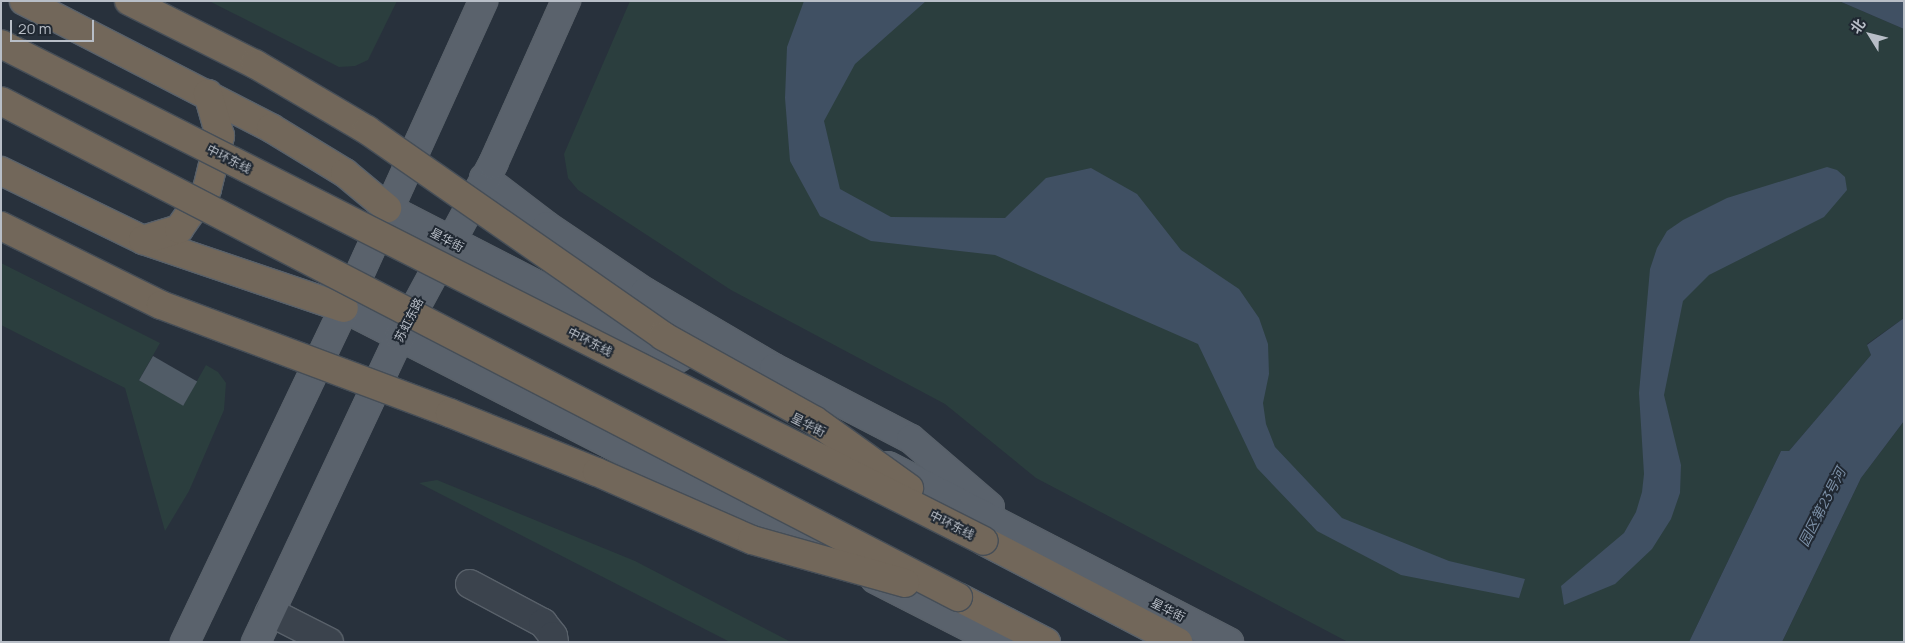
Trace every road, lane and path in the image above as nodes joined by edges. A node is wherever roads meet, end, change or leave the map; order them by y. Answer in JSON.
{"nodes":[{"id":1,"x":24,"y":1,"type":"edge"},
{"id":2,"x":129,"y":1,"type":"edge"},
{"id":3,"x":483,"y":1,"type":"edge"},
{"id":4,"x":566,"y":1,"type":"edge"},
{"id":5,"x":1,"y":44,"type":"edge"},
{"id":6,"x":208,"y":94,"type":"junction"},
{"id":7,"x":1,"y":101,"type":"edge"},
{"id":8,"x":1,"y":171,"type":"edge"},
{"id":9,"x":484,"y":178,"type":"junction"},
{"id":10,"x":387,"y":208,"type":"junction"},
{"id":11,"x":1,"y":226,"type":"edge"},
{"id":12,"x":143,"y":240,"type":"junction"},
{"id":13,"x":451,"y":242,"type":"junction"},
{"id":14,"x":344,"y":308,"type":"junction"},
{"id":15,"x":400,"y":336,"type":"junction"},
{"id":16,"x":1027,"y":538,"type":"junction"},
{"id":17,"x":984,"y":541,"type":"junction"},
{"id":18,"x":470,"y":584,"type":"dead end"},
{"id":19,"x":958,"y":597,"type":"junction"},
{"id":20,"x":270,"y":612,"type":"junction"},
{"id":21,"x":185,"y":642,"type":"edge"},
{"id":22,"x":256,"y":642,"type":"edge"},
{"id":23,"x":328,"y":642,"type":"edge"},
{"id":24,"x":554,"y":642,"type":"edge"},
{"id":25,"x":998,"y":642,"type":"edge"},
{"id":26,"x":1046,"y":642,"type":"edge"},
{"id":27,"x":1178,"y":642,"type":"edge"},
{"id":28,"x":1229,"y":642,"type":"edge"}],
"edges":[{"from":1,"to":6,"type":"highway"},
{"from":2,"to":17,"type":"highway","bridge":true},
{"from":3,"to":10,"type":"main road"},
{"from":4,"to":9,"type":"main road","name":"苏虹东路"},
{"from":5,"to":17,"type":"highway","name":"中环东线","bridge":true},
{"from":6,"to":10,"type":"highway"},
{"from":6,"to":12,"type":"highway"},
{"from":7,"to":19,"type":"highway","bridge":true},
{"from":8,"to":12,"type":"highway"},
{"from":9,"to":13,"type":"main road","name":"苏虹东路"},
{"from":9,"to":16,"type":"main road"},
{"from":10,"to":13,"type":"main road","name":"星华街"},
{"from":10,"to":14,"type":"main road"},
{"from":11,"to":19,"type":"highway","bridge":true},
{"from":12,"to":14,"type":"highway"},
{"from":13,"to":15,"type":"main road","name":"苏虹东路"},
{"from":13,"to":16,"type":"main road","name":"星华街"},
{"from":14,"to":15,"type":"main road"},
{"from":14,"to":21,"type":"main road"},
{"from":15,"to":20,"type":"main road","name":"苏虹东路"},
{"from":15,"to":25,"type":"main road"},
{"from":16,"to":28,"type":"main road","name":"星华街"},
{"from":17,"to":27,"type":"highway","name":"中环东线"},
{"from":18,"to":24,"type":"lane"},
{"from":19,"to":26,"type":"highway"},
{"from":20,"to":22,"type":"main road","name":"苏虹东路"},
{"from":20,"to":23,"type":"lane"}]}
